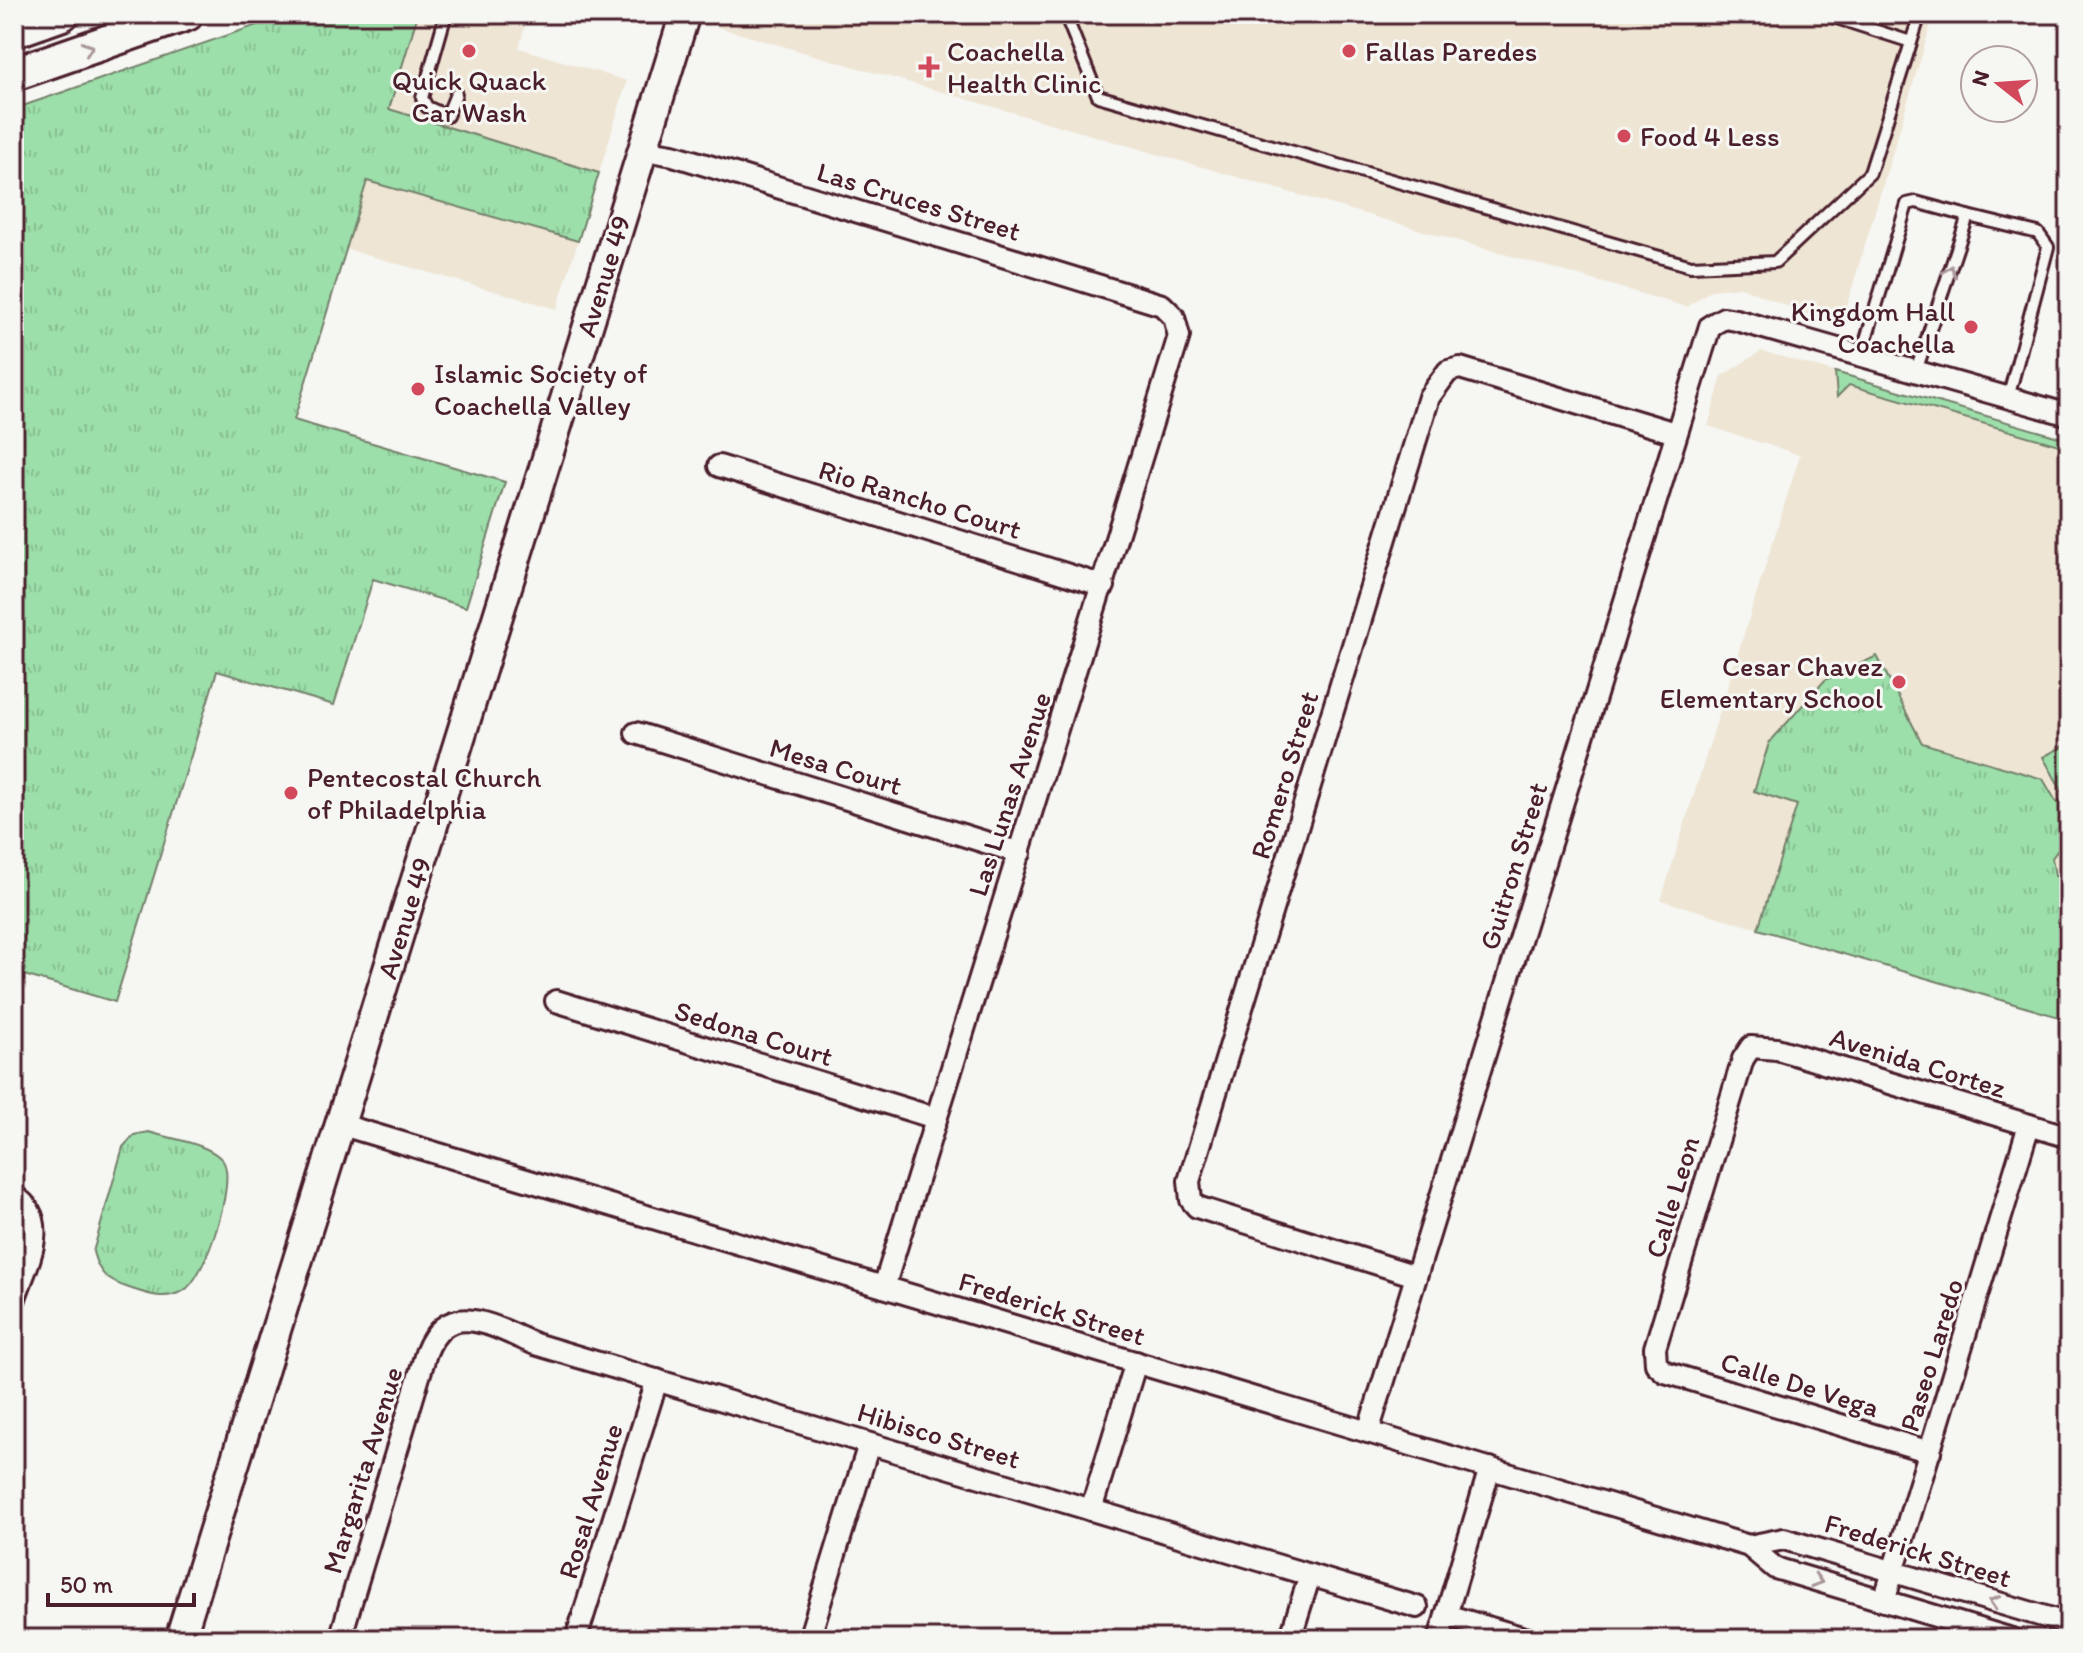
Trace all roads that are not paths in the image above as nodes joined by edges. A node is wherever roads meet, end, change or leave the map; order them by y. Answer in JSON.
{"nodes":[{"id":1,"x":62,"y":14,"type":"edge"},
{"id":2,"x":187,"y":14,"type":"edge"},
{"id":3,"x":446,"y":14,"type":"edge"},
{"id":4,"x":1065,"y":14,"type":"edge"},
{"id":5,"x":1824,"y":14,"type":"edge"},
{"id":6,"x":1920,"y":14,"type":"edge"},
{"id":7,"x":679,"y":16,"type":"edge"},
{"id":8,"x":14,"y":31,"type":"edge"},
{"id":9,"x":1911,"y":42,"type":"junction"},
{"id":10,"x":14,"y":74,"type":"edge"},
{"id":11,"x":456,"y":94,"type":"dead end"},
{"id":12,"x":643,"y":150,"type":"junction"},
{"id":13,"x":1968,"y":216,"type":"junction"},
{"id":14,"x":1174,"y":317,"type":"joint"},
{"id":15,"x":1861,"y":356,"type":"junction"},
{"id":16,"x":1916,"y":371,"type":"junction"},
{"id":17,"x":2008,"y":398,"type":"junction"},
{"id":18,"x":2069,"y":415,"type":"edge"},
{"id":19,"x":1675,"y":433,"type":"junction"},
{"id":20,"x":719,"y":466,"type":"dead end"},
{"id":21,"x":1104,"y":586,"type":"junction"},
{"id":22,"x":636,"y":733,"type":"dead end"},
{"id":23,"x":1020,"y":853,"type":"junction"},
{"id":24,"x":556,"y":1001,"type":"dead end"},
{"id":25,"x":1751,"y":1047,"type":"joint"},
{"id":26,"x":935,"y":1118,"type":"junction"},
{"id":27,"x":339,"y":1124,"type":"junction"},
{"id":28,"x":2029,"y":1125,"type":"junction"},
{"id":29,"x":2069,"y":1137,"type":"edge"},
{"id":30,"x":14,"y":1196,"type":"edge"},
{"id":31,"x":1416,"y":1276,"type":"junction"},
{"id":32,"x":884,"y":1287,"type":"junction"},
{"id":33,"x":14,"y":1301,"type":"edge"},
{"id":34,"x":446,"y":1323,"type":"joint"},
{"id":35,"x":1136,"y":1362,"type":"junction"},
{"id":36,"x":1656,"y":1364,"type":"joint"},
{"id":37,"x":657,"y":1380,"type":"junction"},
{"id":38,"x":1368,"y":1432,"type":"junction"},
{"id":39,"x":869,"y":1444,"type":"junction"},
{"id":40,"x":1930,"y":1452,"type":"junction"},
{"id":41,"x":1490,"y":1468,"type":"junction"},
{"id":42,"x":1091,"y":1510,"type":"junction"},
{"id":43,"x":1749,"y":1546,"type":"junction"},
{"id":44,"x":1893,"y":1572,"type":"junction"},
{"id":45,"x":1310,"y":1575,"type":"junction"},
{"id":46,"x":1884,"y":1601,"type":"junction"},
{"id":47,"x":1417,"y":1607,"type":"dead end"},
{"id":48,"x":1446,"y":1615,"type":"junction"},
{"id":49,"x":2069,"y":1624,"type":"edge"},
{"id":50,"x":180,"y":1639,"type":"edge"},
{"id":51,"x":340,"y":1639,"type":"edge"},
{"id":52,"x":576,"y":1639,"type":"edge"},
{"id":53,"x":809,"y":1639,"type":"edge"},
{"id":54,"x":1290,"y":1639,"type":"edge"},
{"id":55,"x":1439,"y":1639,"type":"edge"},
{"id":56,"x":1528,"y":1639,"type":"edge"},
{"id":57,"x":2012,"y":1639,"type":"edge"}],
"edges":[{"from":1,"to":8,"type":"main road"},
{"from":10,"to":2,"type":"main road","one_way":true},
{"from":3,"to":11,"type":"lane"},
{"from":4,"to":9,"type":"lane"},
{"from":5,"to":9,"type":"lane"},
{"from":6,"to":9,"type":"lane"},
{"from":7,"to":12,"type":"street","name":"Avenue 49"},
{"from":12,"to":14,"type":"street","name":"Las Cruces Street"},
{"from":12,"to":27,"type":"street","name":"Avenue 49"},
{"from":13,"to":15,"type":"lane"},
{"from":16,"to":13,"type":"lane","one_way":true},
{"from":13,"to":17,"type":"lane"},
{"from":14,"to":21,"type":"street","name":"Las Lunas Avenue"},
{"from":15,"to":16,"type":"street"},
{"from":15,"to":19,"type":"street","name":"Guitron Street"},
{"from":16,"to":17,"type":"street"},
{"from":17,"to":18,"type":"street"},
{"from":19,"to":31,"type":"street","name":"Guitron Street"},
{"from":19,"to":31,"type":"street","name":"Romero Street"},
{"from":20,"to":21,"type":"street","name":"Rio Rancho Court"},
{"from":21,"to":23,"type":"street","name":"Las Lunas Avenue"},
{"from":22,"to":23,"type":"street","name":"Mesa Court"},
{"from":23,"to":26,"type":"street","name":"Las Lunas Avenue"},
{"from":24,"to":26,"type":"street","name":"Sedona Court"},
{"from":25,"to":28,"type":"street","name":"Avenida Cortez"},
{"from":25,"to":36,"type":"street","name":"Calle Leon"},
{"from":26,"to":32,"type":"street","name":"Las Lunas Avenue"},
{"from":27,"to":32,"type":"street","name":"Frederick Street"},
{"from":27,"to":50,"type":"street","name":"Avenue 49"},
{"from":28,"to":29,"type":"street","name":"Avenida Cortez"},
{"from":28,"to":40,"type":"street","name":"Paseo Laredo"},
{"from":30,"to":33,"type":"street"},
{"from":31,"to":38,"type":"street","name":"Guitron Street"},
{"from":32,"to":35,"type":"street","name":"Frederick Street"},
{"from":34,"to":37,"type":"street","name":"Hibisco Street"},
{"from":34,"to":51,"type":"street","name":"Margarita Avenue"},
{"from":35,"to":38,"type":"street","name":"Frederick Street"},
{"from":35,"to":42,"type":"street"},
{"from":36,"to":40,"type":"street","name":"Calle De Vega"},
{"from":37,"to":39,"type":"street","name":"Hibisco Street"},
{"from":37,"to":52,"type":"street","name":"Rosal Avenue"},
{"from":38,"to":41,"type":"street","name":"Frederick Street"},
{"from":39,"to":42,"type":"street","name":"Hibisco Street"},
{"from":39,"to":53,"type":"street"},
{"from":40,"to":44,"type":"street","name":"Paseo Laredo"},
{"from":41,"to":43,"type":"street","name":"Frederick Street"},
{"from":41,"to":48,"type":"street"},
{"from":42,"to":45,"type":"street","name":"Hibisco Street"},
{"from":43,"to":44,"type":"street","name":"Frederick Street"},
{"from":43,"to":46,"type":"street","name":"Frederick Street","one_way":true},
{"from":44,"to":46,"type":"street","name":"Paseo Laredo"},
{"from":49,"to":44,"type":"street","name":"Frederick Street","one_way":true},
{"from":45,"to":47,"type":"street","name":"Hibisco Street"},
{"from":45,"to":54,"type":"street"},
{"from":46,"to":57,"type":"street","name":"Frederick Street"},
{"from":48,"to":55,"type":"street"},
{"from":48,"to":56,"type":"street"}]}
